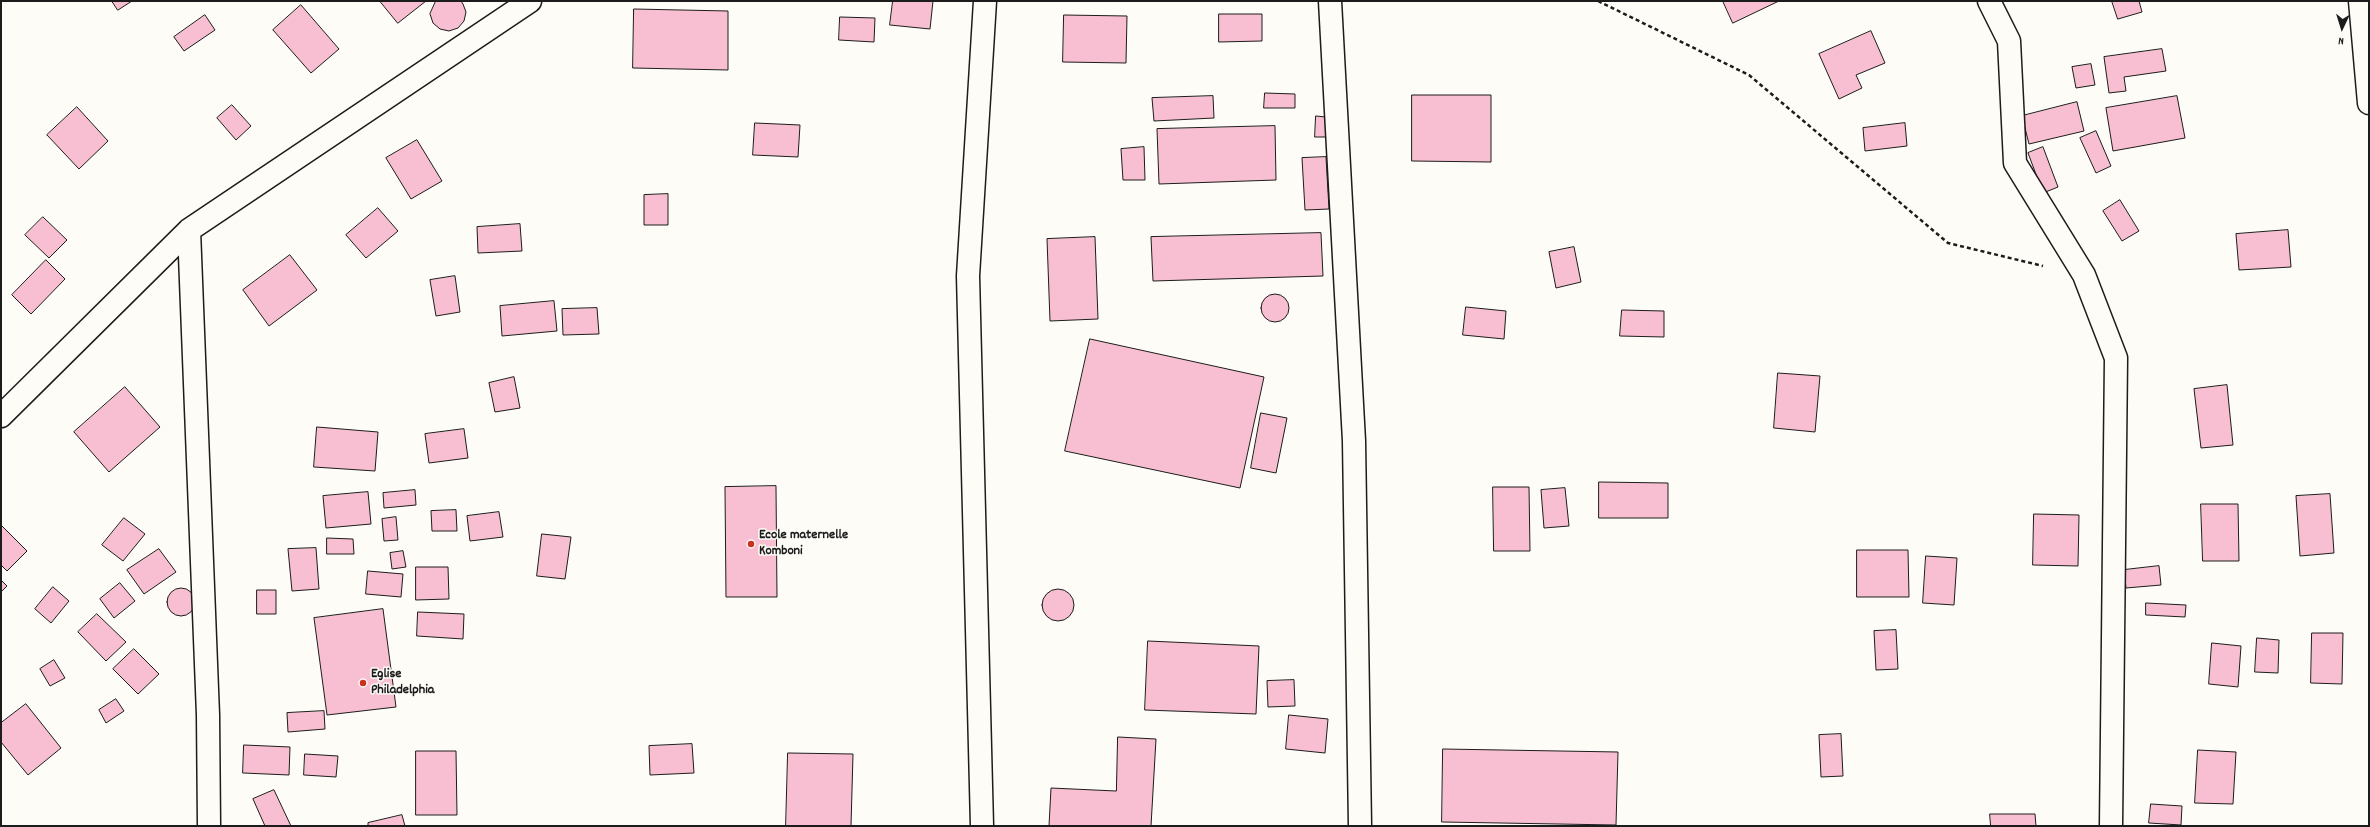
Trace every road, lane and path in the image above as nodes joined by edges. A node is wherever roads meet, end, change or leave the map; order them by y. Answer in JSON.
{"nodes":[{"id":1,"x":530,"y":1,"type":"edge"},
{"id":2,"x":985,"y":1,"type":"edge"},
{"id":3,"x":1330,"y":1,"type":"edge"},
{"id":4,"x":1598,"y":1,"type":"edge"},
{"id":5,"x":1989,"y":1,"type":"edge"},
{"id":6,"x":2360,"y":1,"type":"edge"},
{"id":7,"x":2369,"y":103,"type":"edge"},
{"id":8,"x":189,"y":230,"type":"junction"},
{"id":9,"x":2084,"y":276,"type":"junction"},
{"id":10,"x":1,"y":416,"type":"edge"},
{"id":11,"x":209,"y":826,"type":"edge"},
{"id":12,"x":982,"y":826,"type":"edge"},
{"id":13,"x":1360,"y":826,"type":"edge"},
{"id":14,"x":2111,"y":826,"type":"edge"}],
"edges":[{"from":1,"to":8,"type":"street"},
{"from":2,"to":12,"type":"street"},
{"from":3,"to":13,"type":"street"},
{"from":4,"to":9,"type":"path"},
{"from":5,"to":9,"type":"street"},
{"from":6,"to":7,"type":"street"},
{"from":8,"to":10,"type":"street"},
{"from":8,"to":11,"type":"street"},
{"from":9,"to":14,"type":"street"}]}
